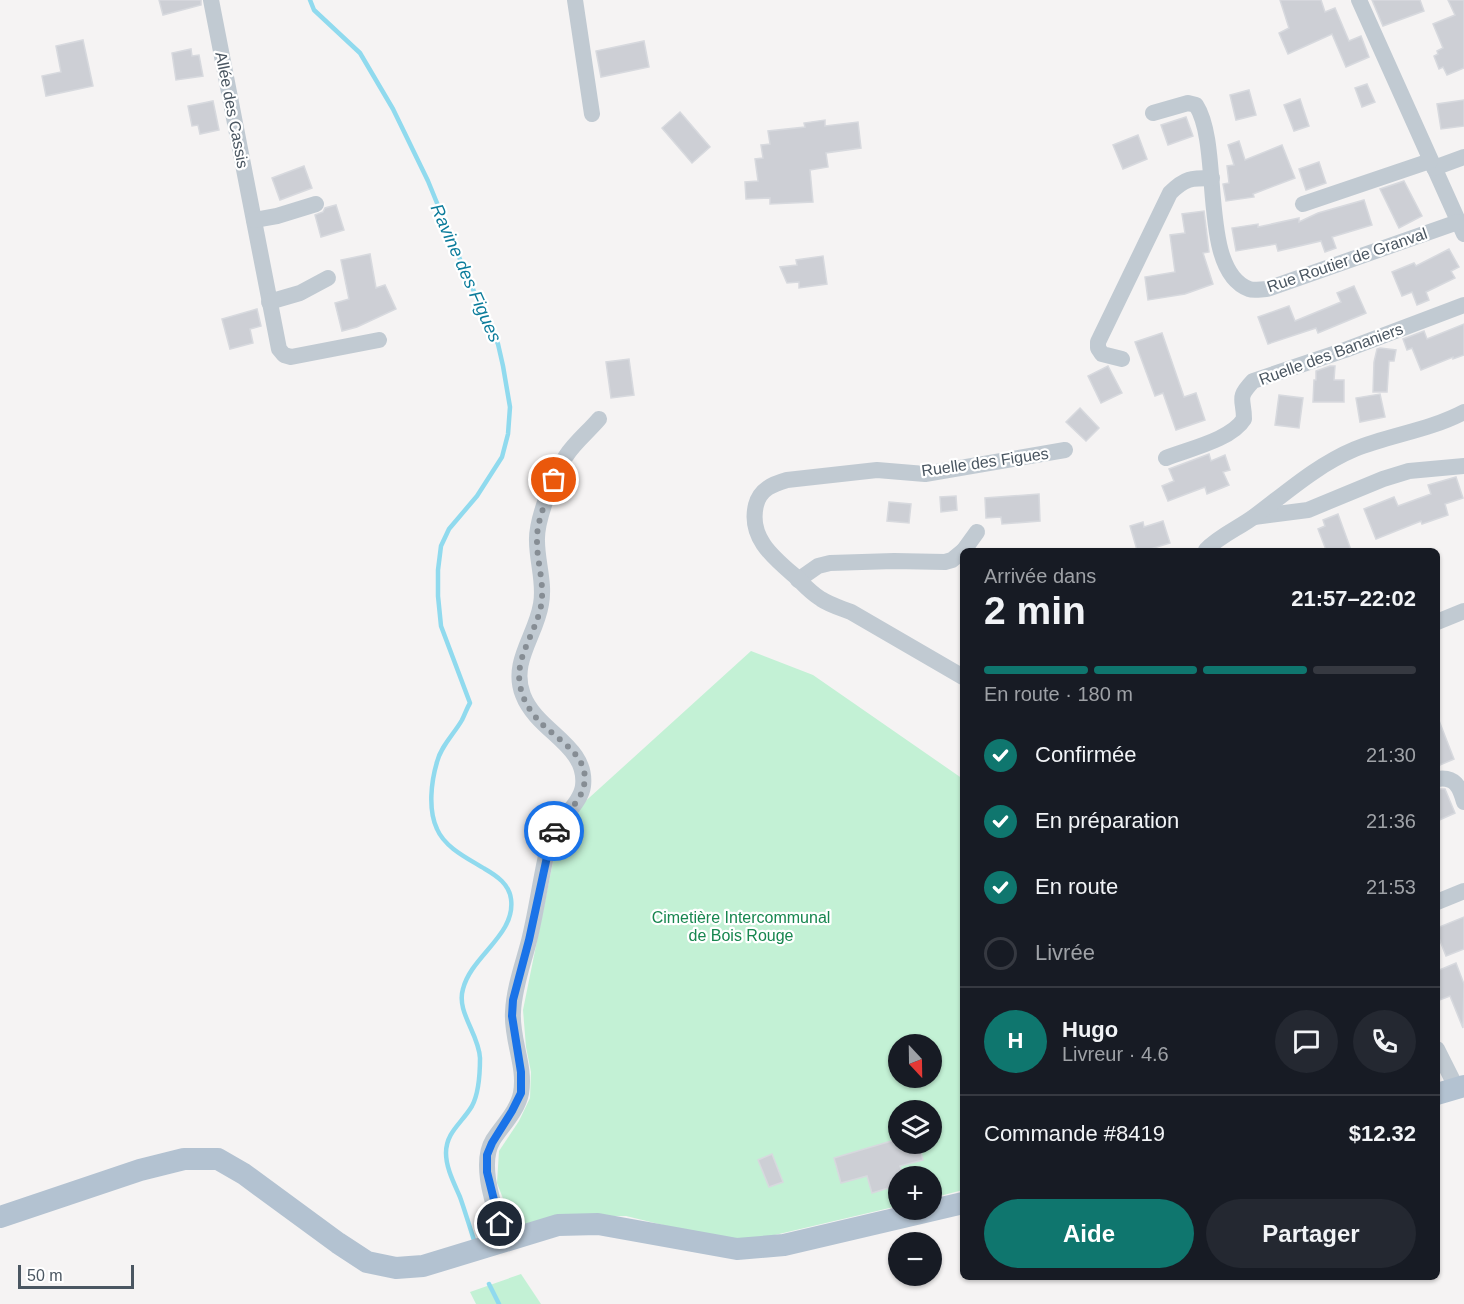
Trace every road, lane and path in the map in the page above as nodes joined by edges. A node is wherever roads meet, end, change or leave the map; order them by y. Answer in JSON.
{"nodes":[{"id":1,"x":210,"y":0,"type":"edge"},
{"id":2,"x":575,"y":0,"type":"edge"},
{"id":3,"x":1359,"y":0,"type":"edge"},
{"id":4,"x":1154,"y":113,"type":"dead end"},
{"id":5,"x":592,"y":114,"type":"dead end"},
{"id":6,"x":1464,"y":157,"type":"edge"},
{"id":7,"x":1432,"y":164,"type":"junction"},
{"id":8,"x":1212,"y":178,"type":"junction"},
{"id":9,"x":316,"y":204,"type":"dead end"},
{"id":10,"x":1303,"y":204,"type":"dead end"},
{"id":11,"x":254,"y":220,"type":"junction"},
{"id":12,"x":1461,"y":228,"type":"edge"},
{"id":13,"x":328,"y":278,"type":"dead end"},
{"id":14,"x":269,"y":302,"type":"junction"},
{"id":15,"x":1464,"y":305,"type":"edge"},
{"id":16,"x":379,"y":340,"type":"dead end"},
{"id":17,"x":1122,"y":359,"type":"dead end"},
{"id":18,"x":1464,"y":412,"type":"edge"},
{"id":19,"x":599,"y":419,"type":"dead end"},
{"id":20,"x":1065,"y":450,"type":"dead end"},
{"id":21,"x":1166,"y":458,"type":"dead end"},
{"id":22,"x":1464,"y":466,"type":"edge"},
{"id":23,"x":1254,"y":517,"type":"junction"},
{"id":24,"x":977,"y":532,"type":"dead end"},
{"id":25,"x":965,"y":548,"type":"edge"},
{"id":26,"x":1209,"y":548,"type":"edge"},
{"id":27,"x":960,"y":553,"type":"edge"},
{"id":28,"x":798,"y":580,"type":"junction"},
{"id":29,"x":1464,"y":612,"type":"edge"},
{"id":30,"x":1440,"y":621,"type":"edge"},
{"id":31,"x":960,"y":675,"type":"edge"},
{"id":32,"x":1440,"y":779,"type":"edge"},
{"id":33,"x":1464,"y":802,"type":"edge"},
{"id":34,"x":1464,"y":891,"type":"edge"},
{"id":35,"x":1440,"y":901,"type":"edge"},
{"id":36,"x":1440,"y":1062,"type":"edge"},
{"id":37,"x":1447,"y":1091,"type":"edge"},
{"id":38,"x":960,"y":1204,"type":"edge"},
{"id":39,"x":0,"y":1217,"type":"edge"},
{"id":40,"x":504,"y":1241,"type":"junction"}],
"edges":[{"from":1,"to":11,"type":"street","name":"Allée des Cassis"},
{"from":2,"to":5,"type":"street"},
{"from":3,"to":7,"type":"street","name":"Rue Routier de Granval"},
{"from":4,"to":8,"type":"street","name":"Rue Routier de Granval"},
{"from":6,"to":7,"type":"street"},
{"from":7,"to":10,"type":"street"},
{"from":7,"to":12,"type":"street","name":"Rue Routier de Granval"},
{"from":8,"to":12,"type":"street","name":"Rue Routier de Granval"},
{"from":8,"to":17,"type":"street"},
{"from":9,"to":11,"type":"street"},
{"from":11,"to":14,"type":"street","name":"Allée des Cassis"},
{"from":13,"to":14,"type":"street"},
{"from":14,"to":16,"type":"street","name":"Allée des Cassis"},
{"from":15,"to":21,"type":"street","name":"Ruelle des Bananiers"},
{"from":18,"to":23,"type":"street"},
{"from":19,"to":40,"type":"street"},
{"from":20,"to":28,"type":"street","name":"Ruelle des Figues"},
{"from":22,"to":23,"type":"street"},
{"from":23,"to":26,"type":"street"},
{"from":24,"to":25,"type":"street"},
{"from":27,"to":28,"type":"street"},
{"from":28,"to":31,"type":"street","name":"Ruelle des Figues"},
{"from":29,"to":30,"type":"street"},
{"from":32,"to":33,"type":"street"},
{"from":34,"to":35,"type":"street"},
{"from":36,"to":37,"type":"street"},
{"from":38,"to":40,"type":"main road"},
{"from":39,"to":40,"type":"main road"}]}
